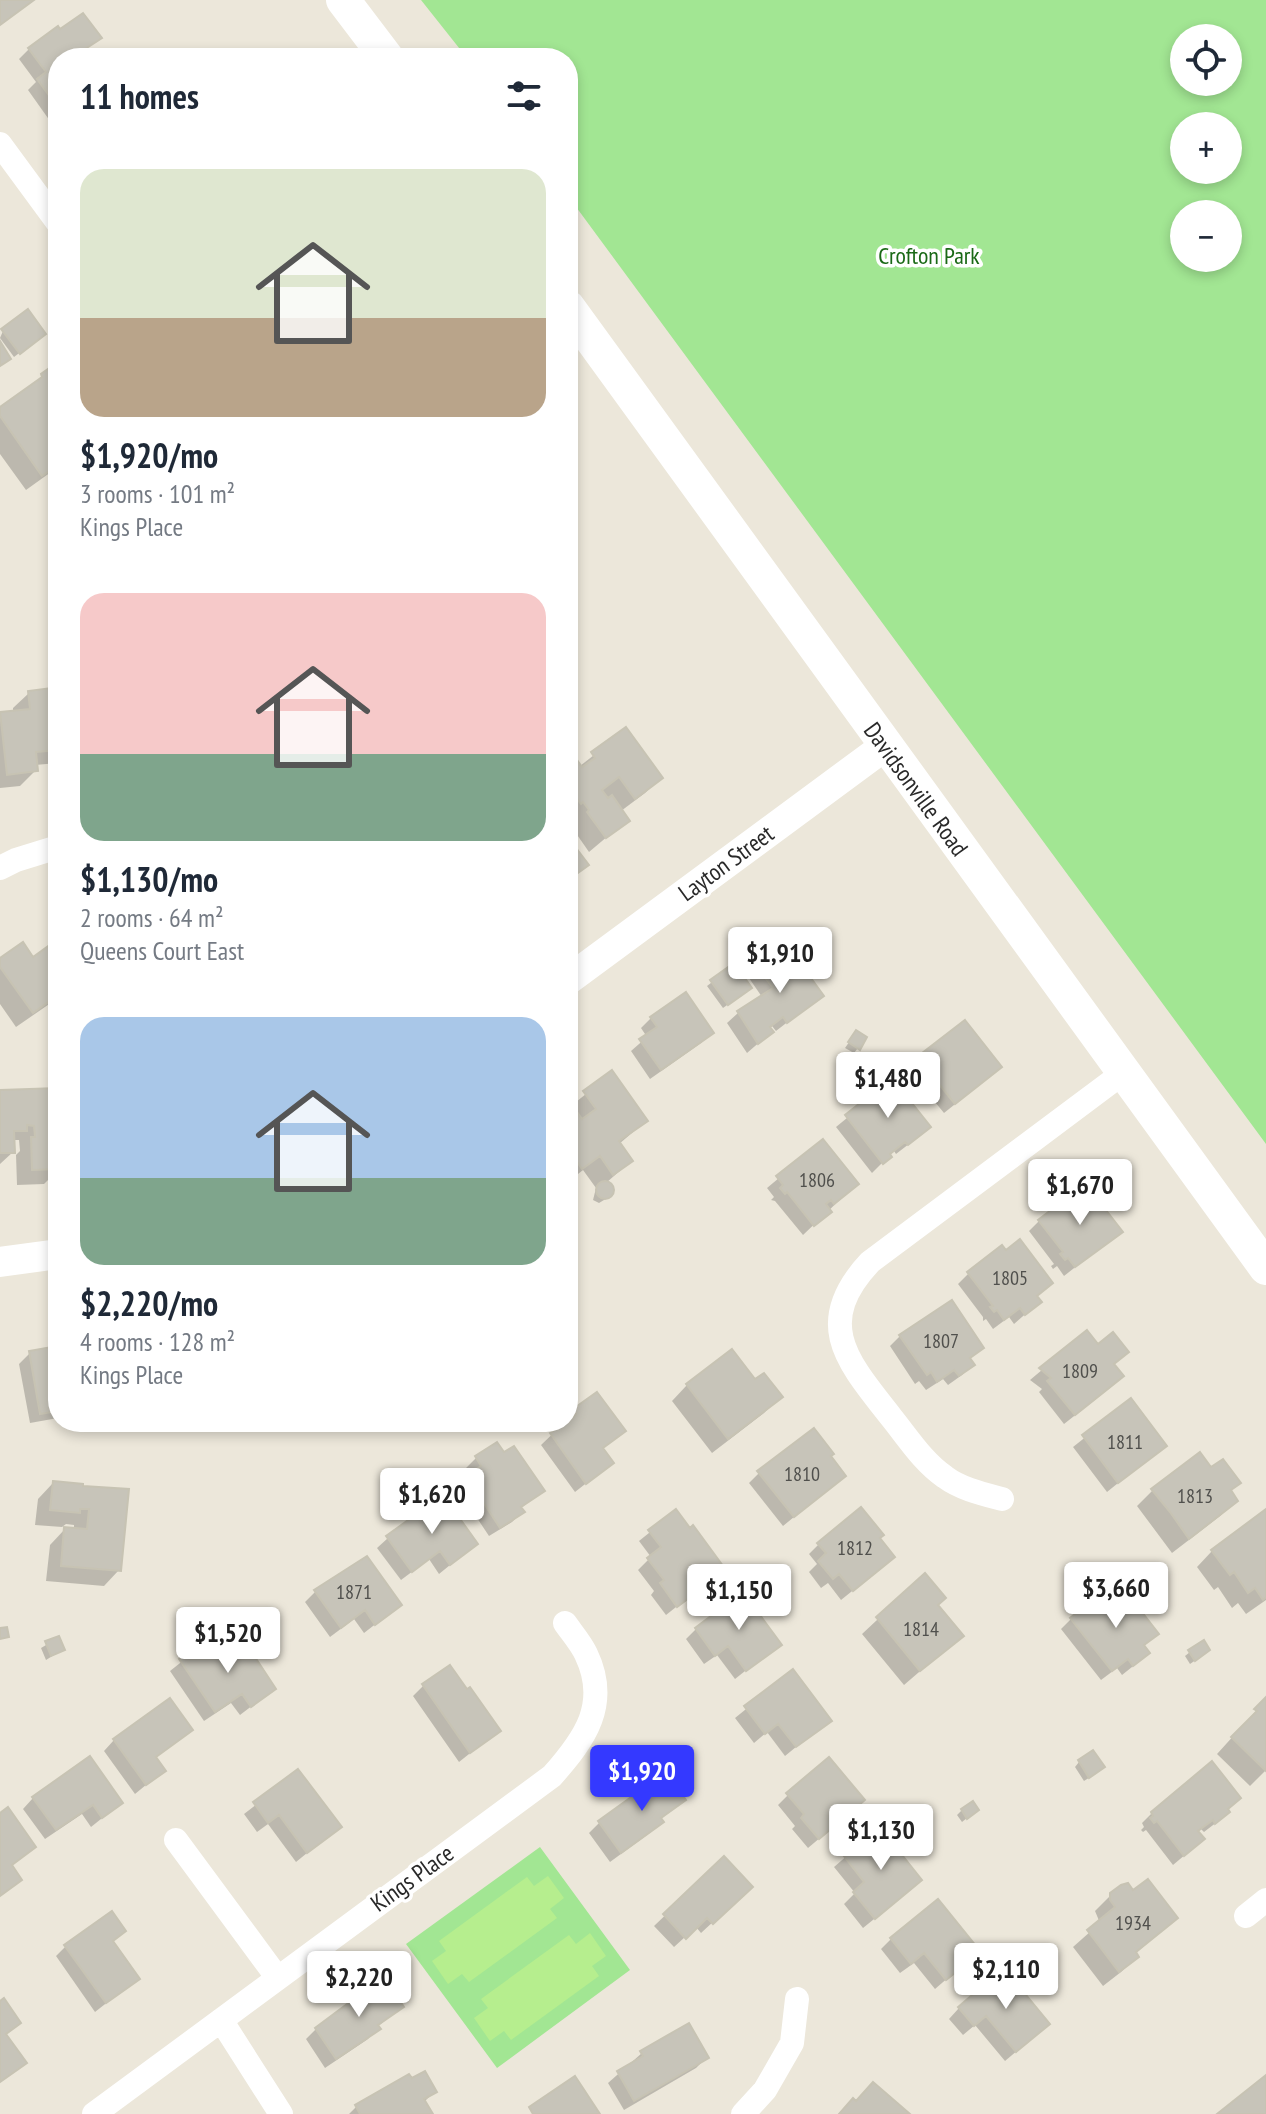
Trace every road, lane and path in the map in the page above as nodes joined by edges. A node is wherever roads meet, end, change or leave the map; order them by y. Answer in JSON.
{"nodes":[{"id":1,"x":343,"y":0,"type":"edge"},
{"id":2,"x":379,"y":48,"type":"edge"},
{"id":3,"x":0,"y":144,"type":"edge"},
{"id":4,"x":48,"y":209,"type":"edge"},
{"id":5,"x":578,"y":321,"type":"edge"},
{"id":6,"x":885,"y":746,"type":"junction"},
{"id":7,"x":48,"y":850,"type":"edge"},
{"id":8,"x":0,"y":868,"type":"edge"},
{"id":9,"x":578,"y":973,"type":"edge"},
{"id":10,"x":1123,"y":1073,"type":"junction"},
{"id":11,"x":48,"y":1255,"type":"edge"},
{"id":12,"x":0,"y":1262,"type":"edge"},
{"id":13,"x":1266,"y":1268,"type":"edge"},
{"id":14,"x":1002,"y":1499,"type":"dead end"},
{"id":15,"x":565,"y":1623,"type":"dead end"},
{"id":16,"x":176,"y":1840,"type":"dead end"},
{"id":17,"x":1266,"y":1900,"type":"edge"},
{"id":18,"x":1246,"y":1916,"type":"dead end"},
{"id":19,"x":277,"y":1977,"type":"junction"},
{"id":20,"x":797,"y":1999,"type":"dead end"},
{"id":21,"x":221,"y":2020,"type":"junction"},
{"id":22,"x":94,"y":2114,"type":"edge"},
{"id":23,"x":281,"y":2114,"type":"edge"},
{"id":24,"x":743,"y":2114,"type":"edge"}],
"edges":[{"from":1,"to":2,"type":"main road"},
{"from":3,"to":4,"type":"street"},
{"from":5,"to":6,"type":"main road","name":"Davidsonville Road"},
{"from":6,"to":9,"type":"street","name":"Layton Street"},
{"from":6,"to":10,"type":"main road","name":"Davidsonville Road"},
{"from":7,"to":8,"type":"street"},
{"from":10,"to":13,"type":"main road","name":"Davidsonville Road"},
{"from":10,"to":14,"type":"street"},
{"from":11,"to":12,"type":"street"},
{"from":15,"to":19,"type":"street","name":"Kings Place"},
{"from":16,"to":19,"type":"street"},
{"from":17,"to":18,"type":"street"},
{"from":19,"to":21,"type":"street","name":"Kings Place"},
{"from":20,"to":24,"type":"street"},
{"from":21,"to":22,"type":"street","name":"Kings Place"},
{"from":21,"to":23,"type":"street"}]}
